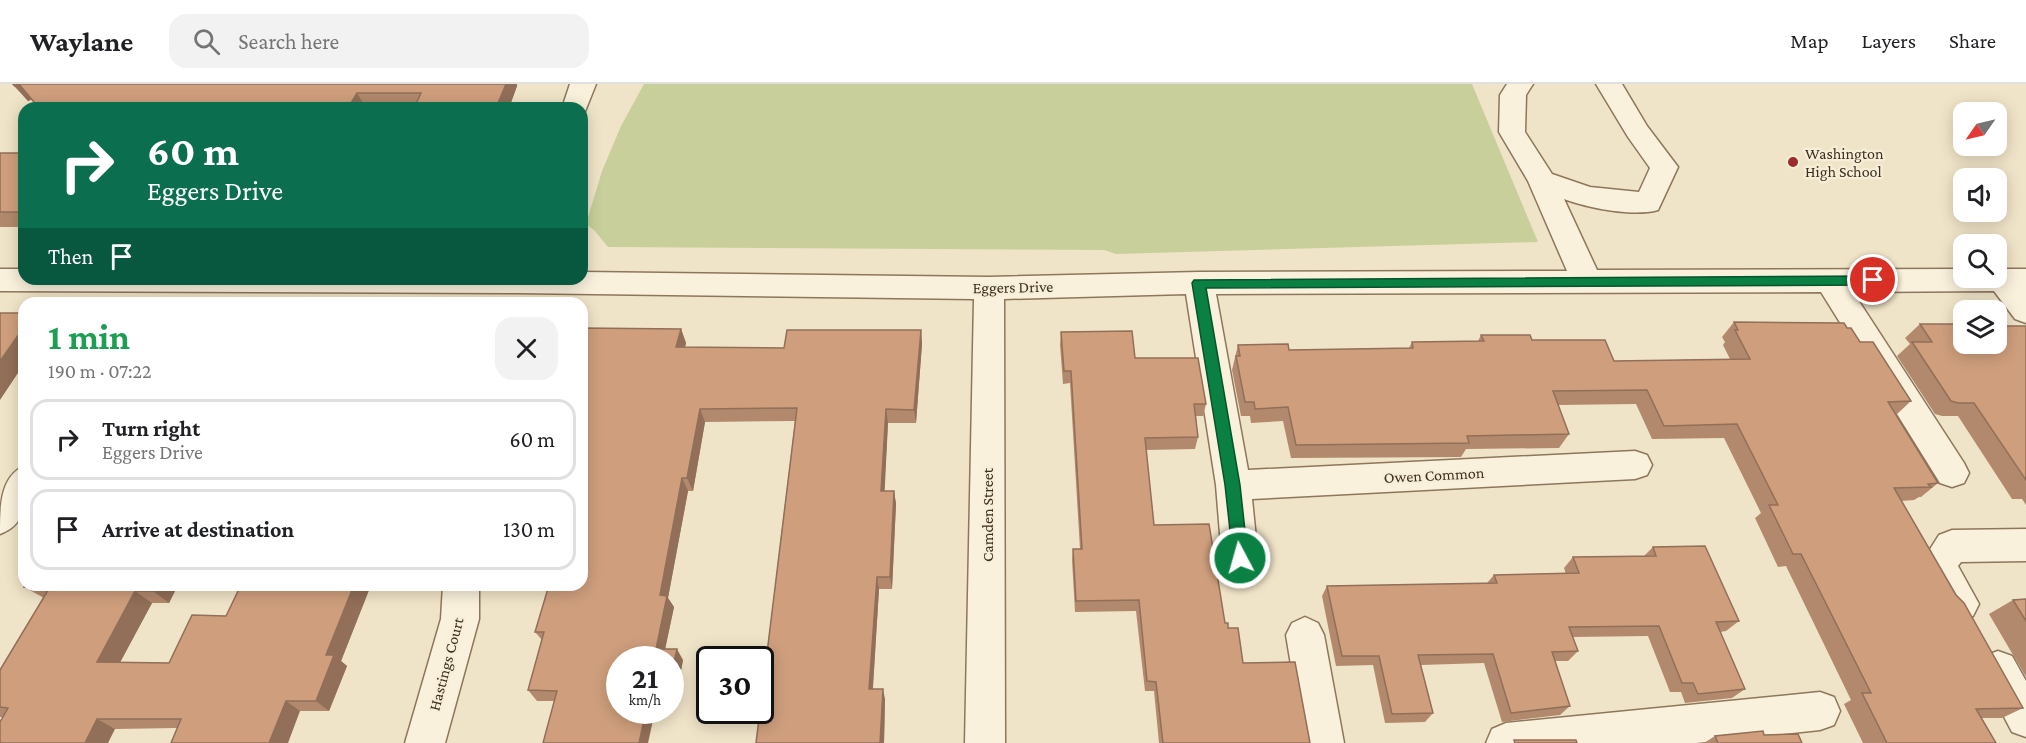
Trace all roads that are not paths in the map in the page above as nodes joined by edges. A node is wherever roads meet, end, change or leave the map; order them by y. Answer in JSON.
{"nodes":[{"id":1,"x":583,"y":84,"type":"edge"},
{"id":2,"x":1520,"y":84,"type":"edge"},
{"id":3,"x":1609,"y":84,"type":"edge"},
{"id":4,"x":577,"y":102,"type":"edge"},
{"id":5,"x":1542,"y":181,"type":"junction"},
{"id":6,"x":0,"y":280,"type":"edge"},
{"id":7,"x":1830,"y":280,"type":"junction"},
{"id":8,"x":2014,"y":280,"type":"edge"},
{"id":9,"x":1587,"y":281,"type":"junction"},
{"id":10,"x":18,"y":282,"type":"edge"},
{"id":11,"x":1199,"y":283,"type":"junction"},
{"id":12,"x":59,"y":285,"type":"edge"},
{"id":13,"x":515,"y":288,"type":"edge"},
{"id":14,"x":989,"y":288,"type":"junction"},
{"id":15,"x":142,"y":292,"type":"edge"},
{"id":16,"x":2026,"y":311,"type":"edge"},
{"id":17,"x":1635,"y":465,"type":"dead end"},
{"id":18,"x":1952,"y":473,"type":"dead end"},
{"id":19,"x":1233,"y":485,"type":"junction"},
{"id":20,"x":18,"y":490,"type":"edge"},
{"id":21,"x":0,"y":519,"type":"edge"},
{"id":22,"x":2026,"y":545,"type":"edge"},
{"id":23,"x":1240,"y":558,"type":"dead end"},
{"id":24,"x":461,"y":591,"type":"edge"},
{"id":25,"x":1305,"y":635,"type":"dead end"},
{"id":26,"x":1820,"y":711,"type":"dead end"},
{"id":27,"x":2026,"y":718,"type":"edge"},
{"id":28,"x":425,"y":743,"type":"edge"},
{"id":29,"x":985,"y":743,"type":"edge"},
{"id":30,"x":1324,"y":743,"type":"edge"},
{"id":31,"x":1506,"y":743,"type":"edge"}],
"edges":[{"from":1,"to":4,"type":"street"},
{"from":2,"to":5,"type":"street"},
{"from":3,"to":5,"type":"street"},
{"from":5,"to":9,"type":"street"},
{"from":6,"to":10,"type":"street","name":"Eggers Drive"},
{"from":7,"to":8,"type":"street","name":"Eggers Drive"},
{"from":7,"to":9,"type":"street","name":"Eggers Drive"},
{"from":7,"to":18,"type":"street"},
{"from":8,"to":16,"type":"street"},
{"from":9,"to":11,"type":"street","name":"Eggers Drive"},
{"from":11,"to":14,"type":"street","name":"Eggers Drive"},
{"from":11,"to":19,"type":"street"},
{"from":12,"to":15,"type":"street","name":"Eggers Drive"},
{"from":13,"to":14,"type":"street","name":"Eggers Drive"},
{"from":13,"to":15,"type":"street","name":"Eggers Drive"},
{"from":14,"to":29,"type":"street","name":"Camden Street"},
{"from":17,"to":19,"type":"street","name":"Owen Common"},
{"from":19,"to":23,"type":"street"},
{"from":20,"to":21,"type":"street"},
{"from":22,"to":27,"type":"street"},
{"from":24,"to":28,"type":"street","name":"Hastings Court"},
{"from":25,"to":30,"type":"street"},
{"from":26,"to":31,"type":"street"}]}
